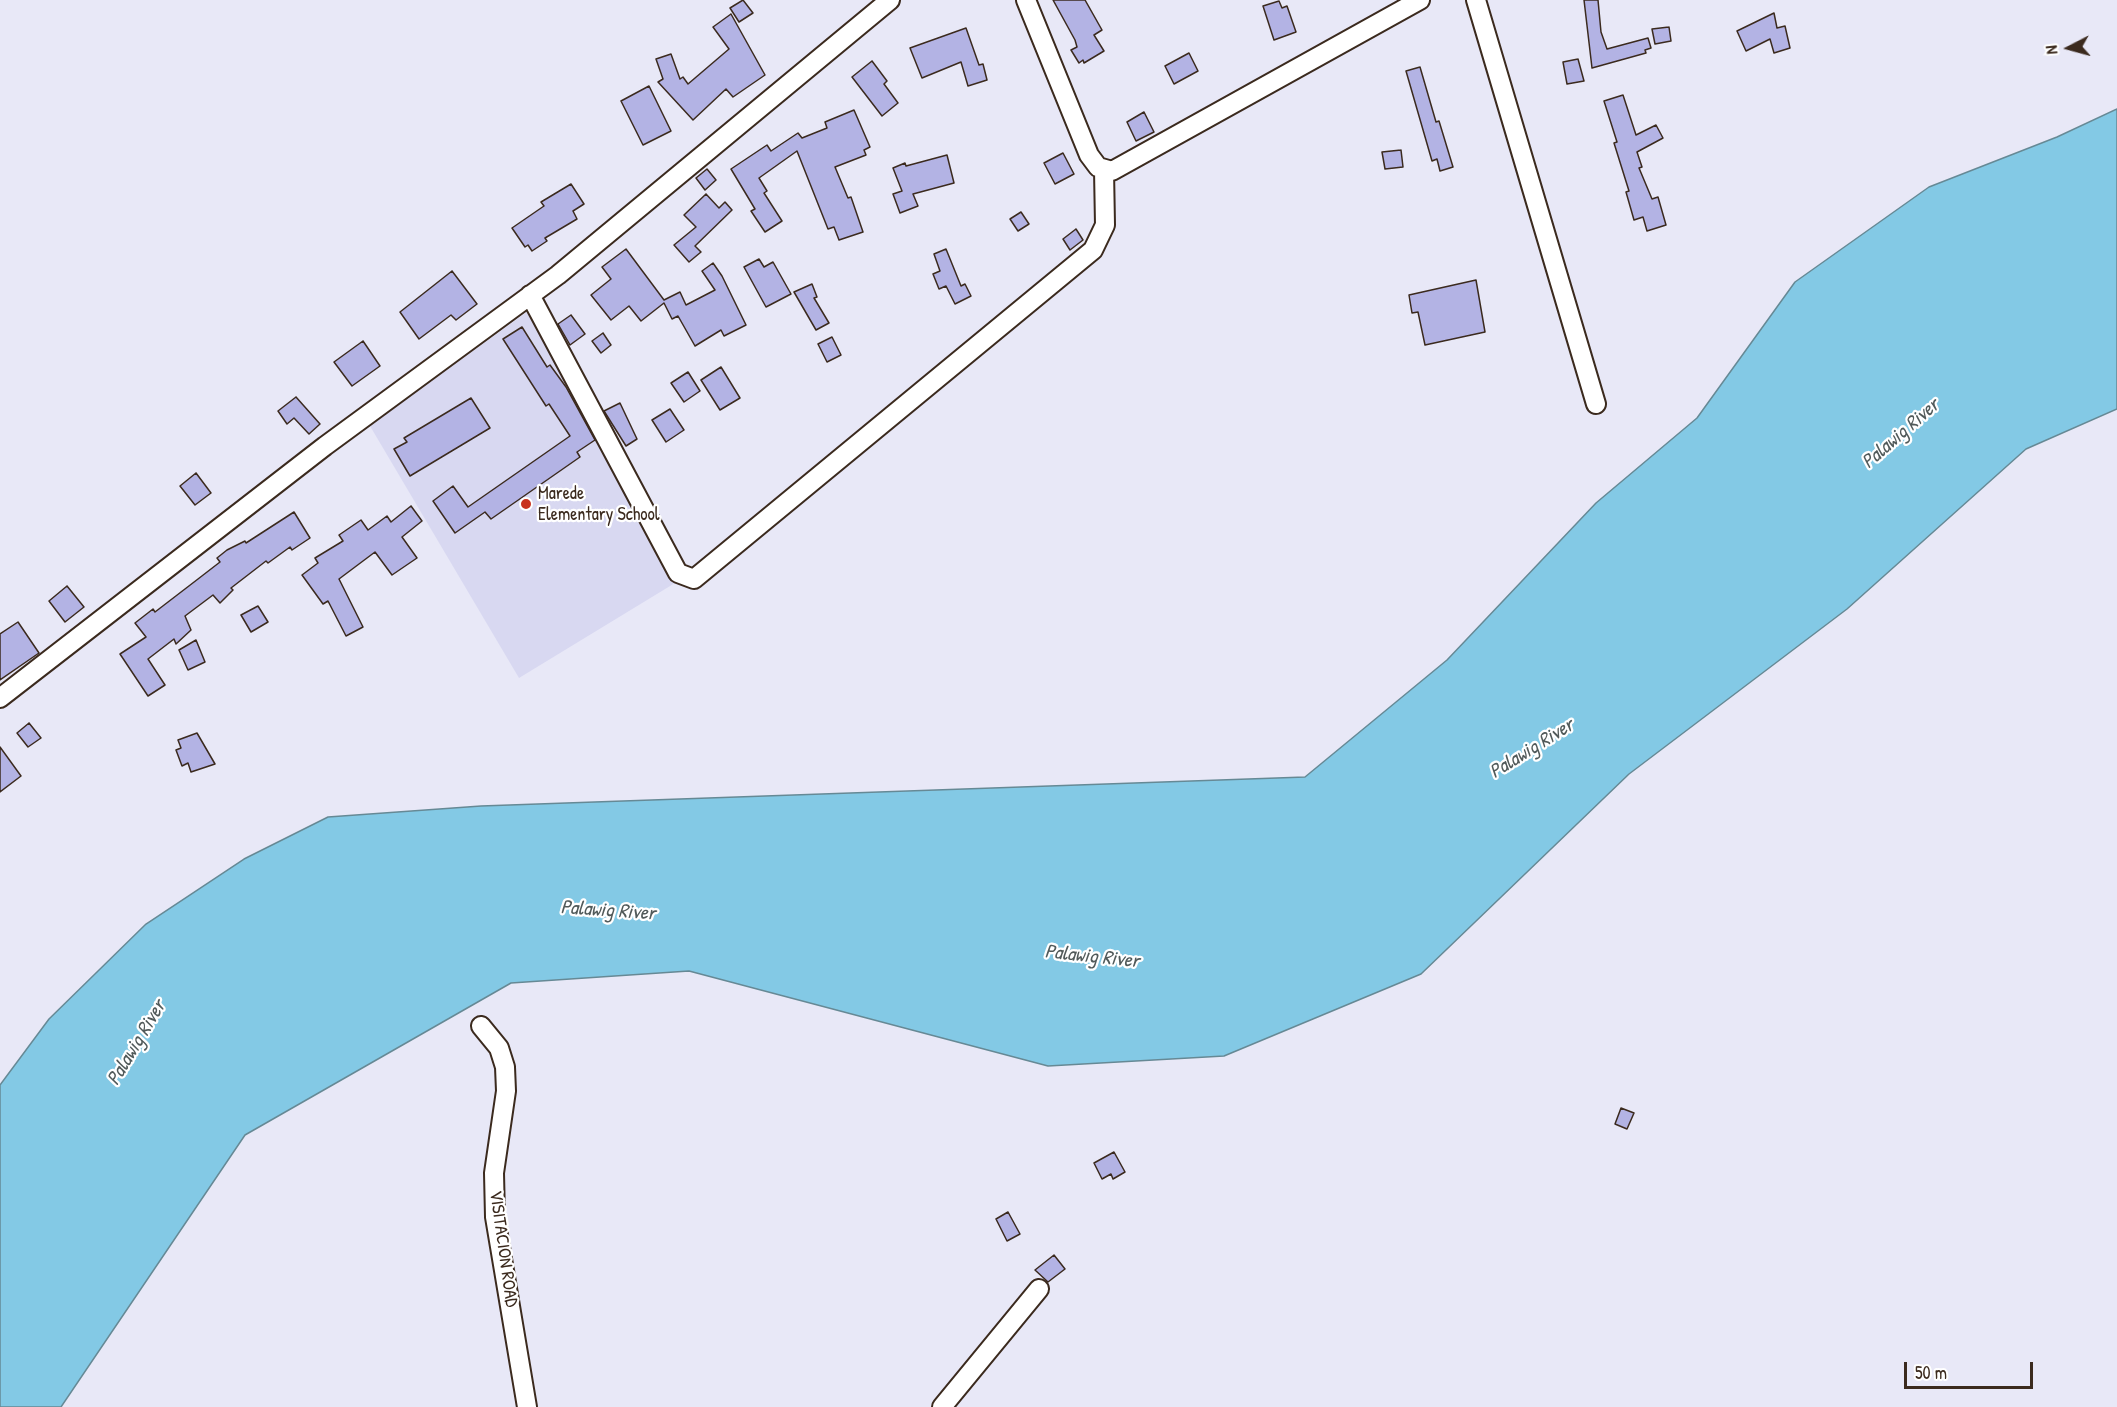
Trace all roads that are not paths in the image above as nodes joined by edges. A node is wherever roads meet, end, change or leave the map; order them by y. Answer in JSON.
{"nodes":[{"id":1,"x":890,"y":0,"type":"edge"},
{"id":2,"x":1026,"y":0,"type":"edge"},
{"id":3,"x":1420,"y":0,"type":"edge"},
{"id":4,"x":1476,"y":0,"type":"edge"},
{"id":5,"x":1104,"y":170,"type":"junction"},
{"id":6,"x":530,"y":295,"type":"junction"},
{"id":7,"x":1596,"y":404,"type":"dead end"},
{"id":8,"x":0,"y":698,"type":"edge"},
{"id":9,"x":481,"y":1026,"type":"dead end"},
{"id":10,"x":1039,"y":1289,"type":"dead end"},
{"id":11,"x":527,"y":1407,"type":"edge"},
{"id":12,"x":942,"y":1407,"type":"edge"}],
"edges":[{"from":1,"to":6,"type":"street"},
{"from":2,"to":5,"type":"street"},
{"from":3,"to":5,"type":"street"},
{"from":4,"to":7,"type":"street"},
{"from":5,"to":6,"type":"street"},
{"from":6,"to":8,"type":"street"},
{"from":9,"to":11,"type":"street","name":"VISITACION ROAD"},
{"from":10,"to":12,"type":"street"}]}
